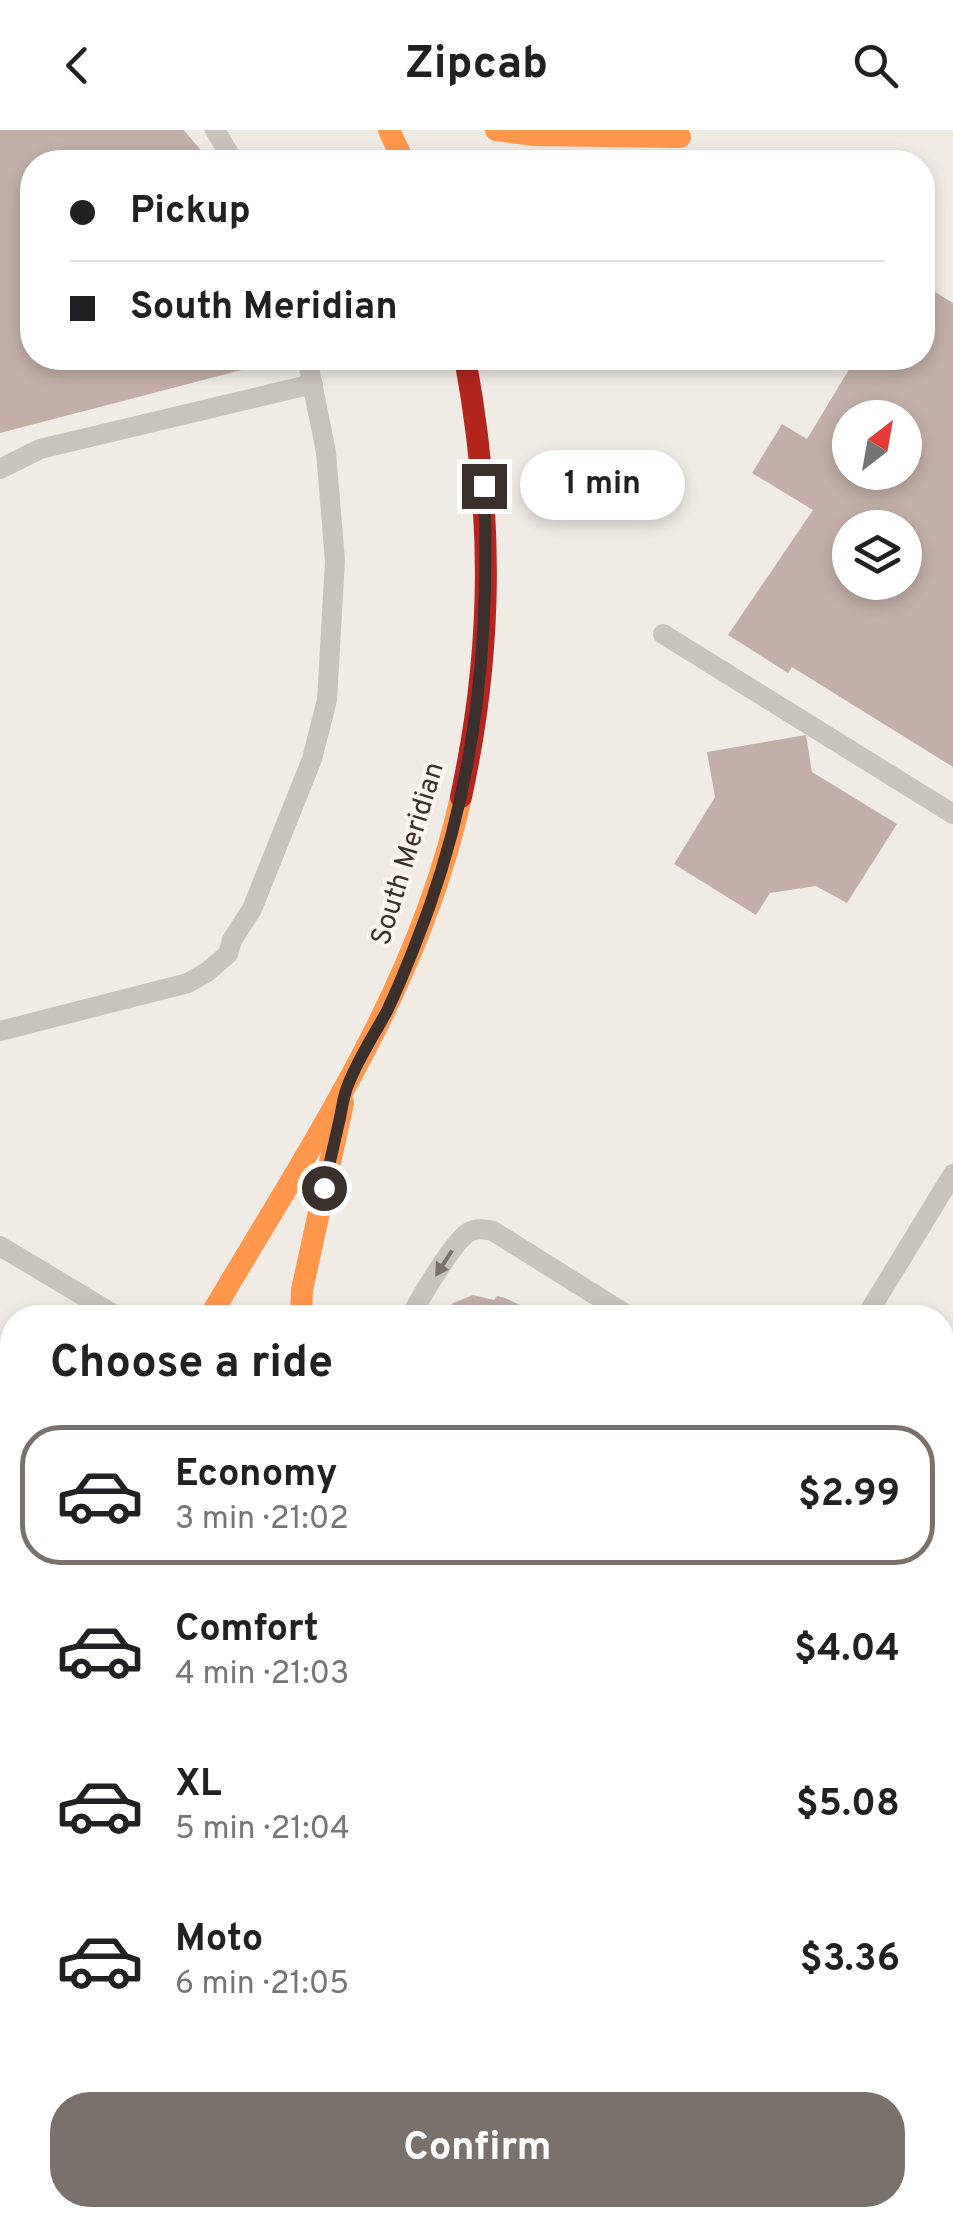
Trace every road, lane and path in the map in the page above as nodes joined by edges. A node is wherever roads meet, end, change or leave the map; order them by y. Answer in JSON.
{"nodes":[{"id":1,"x":496,"y":130,"type":"edge"},
{"id":2,"x":705,"y":130,"type":"edge"},
{"id":3,"x":680,"y":138,"type":"junction"},
{"id":4,"x":643,"y":150,"type":"edge"},
{"id":5,"x":663,"y":150,"type":"edge"},
{"id":6,"x":309,"y":370,"type":"edge"},
{"id":7,"x":467,"y":370,"type":"edge"},
{"id":8,"x":312,"y":384,"type":"junction"},
{"id":9,"x":495,"y":409,"type":"dead end"},
{"id":10,"x":0,"y":469,"type":"edge"},
{"id":11,"x":484,"y":486,"type":"junction"},
{"id":12,"x":663,"y":634,"type":"dead end"},
{"id":13,"x":953,"y":814,"type":"edge"},
{"id":14,"x":0,"y":1031,"type":"edge"},
{"id":15,"x":347,"y":1086,"type":"junction"},
{"id":16,"x":953,"y":1174,"type":"edge"},
{"id":17,"x":0,"y":1246,"type":"edge"},
{"id":18,"x":98,"y":1305,"type":"edge"},
{"id":19,"x":216,"y":1305,"type":"edge"},
{"id":20,"x":301,"y":1305,"type":"edge"},
{"id":21,"x":418,"y":1305,"type":"edge"},
{"id":22,"x":611,"y":1305,"type":"edge"},
{"id":23,"x":873,"y":1305,"type":"edge"}],
"edges":[{"from":1,"to":3,"type":"main road"},
{"from":2,"to":3,"type":"main road"},
{"from":3,"to":4,"type":"main road"},
{"from":3,"to":5,"type":"main road"},
{"from":6,"to":8,"type":"lane"},
{"from":7,"to":11,"type":"main road","name":"South Meridian"},
{"from":8,"to":10,"type":"lane"},
{"from":8,"to":14,"type":"lane"},
{"from":9,"to":11,"type":"main road"},
{"from":11,"to":15,"type":"main road","name":"South Meridian"},
{"from":12,"to":13,"type":"lane"},
{"from":15,"to":19,"type":"main road","name":"South Meridian"},
{"from":15,"to":20,"type":"main road"},
{"from":16,"to":23,"type":"lane"},
{"from":17,"to":18,"type":"lane"},
{"from":22,"to":21,"type":"lane","one_way":true}]}
